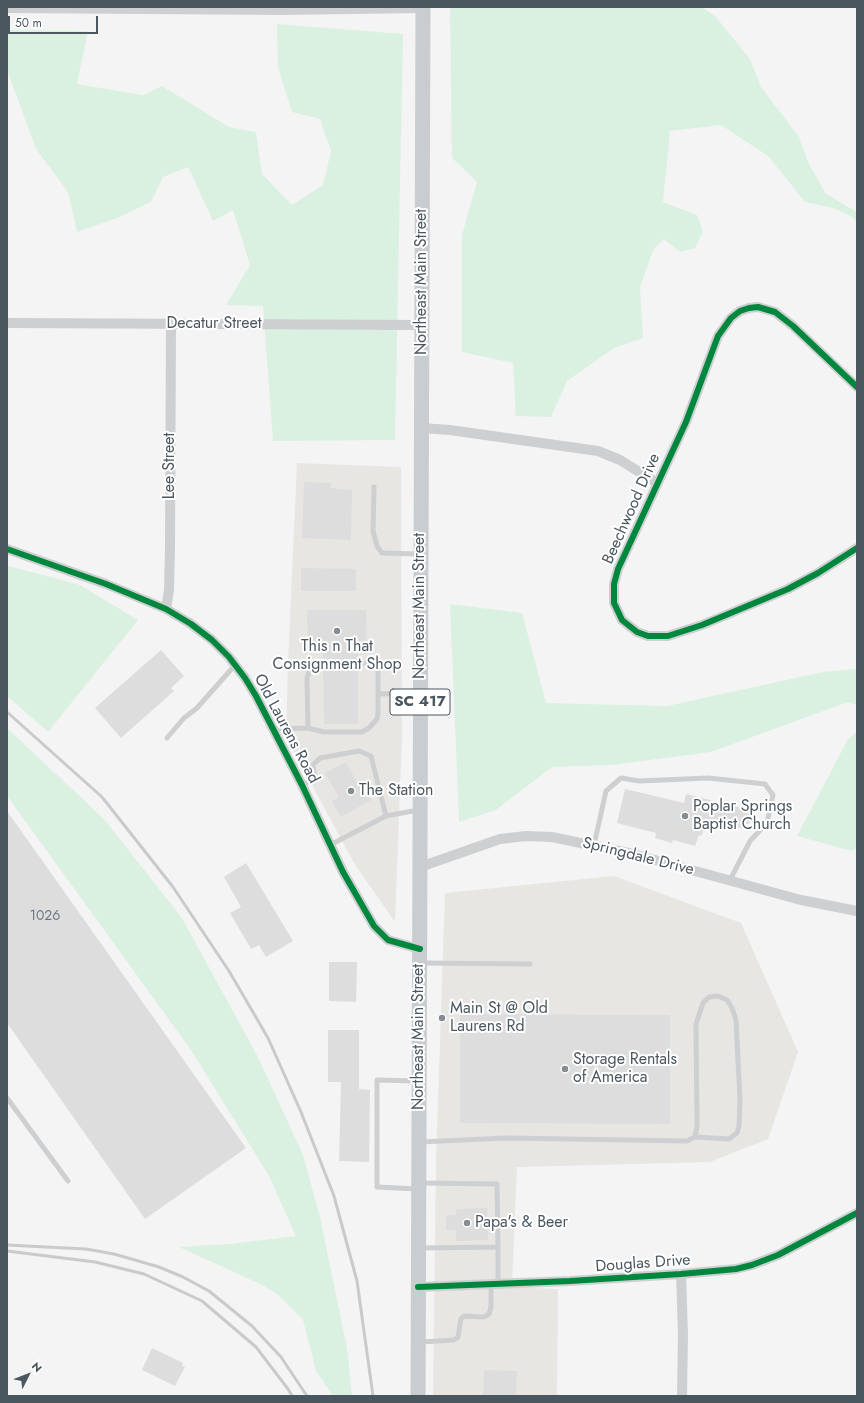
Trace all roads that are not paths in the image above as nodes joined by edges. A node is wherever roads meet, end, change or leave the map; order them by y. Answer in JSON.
{"nodes":[{"id":1,"x":7,"y":8,"type":"edge"},
{"id":2,"x":423,"y":8,"type":"edge"},
{"id":3,"x":7,"y":323,"type":"edge"},
{"id":4,"x":171,"y":323,"type":"junction"},
{"id":5,"x":422,"y":325,"type":"junction"},
{"id":6,"x":857,"y":387,"type":"edge"},
{"id":7,"x":422,"y":428,"type":"junction"},
{"id":8,"x":657,"y":483,"type":"junction"},
{"id":9,"x":374,"y":487,"type":"dead end"},
{"id":10,"x":857,"y":548,"type":"edge"},
{"id":11,"x":7,"y":549,"type":"edge"},
{"id":12,"x":420,"y":554,"type":"junction"},
{"id":13,"x":166,"y":609,"type":"junction"},
{"id":14,"x":235,"y":665,"type":"junction"},
{"id":15,"x":420,"y":693,"type":"junction"},
{"id":16,"x":378,"y":694,"type":"junction"},
{"id":17,"x":308,"y":728,"type":"junction"},
{"id":18,"x":272,"y":729,"type":"junction"},
{"id":19,"x":167,"y":738,"type":"dead end"},
{"id":20,"x":302,"y":785,"type":"junction"},
{"id":21,"x":420,"y":809,"type":"junction"},
{"id":22,"x":386,"y":816,"type":"junction"},
{"id":23,"x":330,"y":845,"type":"junction"},
{"id":24,"x":594,"y":845,"type":"junction"},
{"id":25,"x":420,"y":867,"type":"junction"},
{"id":26,"x":730,"y":880,"type":"junction"},
{"id":27,"x":857,"y":911,"type":"edge"},
{"id":28,"x":420,"y":956,"type":"junction"},
{"id":29,"x":530,"y":964,"type":"dead end"},
{"id":30,"x":419,"y":1081,"type":"junction"},
{"id":31,"x":7,"y":1098,"type":"edge"},
{"id":32,"x":695,"y":1138,"type":"junction"},
{"id":33,"x":418,"y":1142,"type":"junction"},
{"id":34,"x":68,"y":1181,"type":"dead end"},
{"id":35,"x":418,"y":1186,"type":"junction"},
{"id":36,"x":857,"y":1213,"type":"edge"},
{"id":37,"x":418,"y":1248,"type":"junction"},
{"id":38,"x":498,"y":1248,"type":"junction"},
{"id":39,"x":681,"y":1274,"type":"junction"},
{"id":40,"x":494,"y":1284,"type":"junction"},
{"id":41,"x":418,"y":1287,"type":"junction"},
{"id":42,"x":418,"y":1342,"type":"junction"},
{"id":43,"x":418,"y":1396,"type":"edge"},
{"id":44,"x":682,"y":1396,"type":"edge"}],
"edges":[{"from":1,"to":2,"type":"street"},
{"from":2,"to":5,"type":"main road","name":"Northeast Main Street","number":"SC 417"},
{"from":3,"to":4,"type":"street","name":"Decatur Street"},
{"from":4,"to":5,"type":"street","name":"Decatur Street"},
{"from":4,"to":13,"type":"street","name":"Lee Street"},
{"from":5,"to":7,"type":"main road","name":"Northeast Main Street","number":"SC 417"},
{"from":6,"to":8,"type":"street","name":"Beechwood Drive"},
{"from":7,"to":8,"type":"street","name":"Beechwood Drive"},
{"from":7,"to":12,"type":"main road","name":"Northeast Main Street","number":"SC 417"},
{"from":8,"to":10,"type":"street","name":"Beechwood Drive"},
{"from":9,"to":12,"type":"lane"},
{"from":11,"to":13,"type":"street","name":"Old Laurens Road"},
{"from":12,"to":15,"type":"main road","name":"Northeast Main Street","number":"SC 417"},
{"from":13,"to":14,"type":"street","name":"Old Laurens Road"},
{"from":14,"to":18,"type":"street","name":"Old Laurens Road"},
{"from":14,"to":19,"type":"lane"},
{"from":15,"to":16,"type":"lane"},
{"from":15,"to":21,"type":"main road","name":"Northeast Main Street","number":"SC 417"},
{"from":16,"to":17,"type":"lane"},
{"from":16,"to":17,"type":"lane"},
{"from":17,"to":18,"type":"lane"},
{"from":18,"to":20,"type":"street","name":"Old Laurens Road"},
{"from":20,"to":22,"type":"lane"},
{"from":20,"to":23,"type":"street","name":"Old Laurens Road"},
{"from":21,"to":22,"type":"lane"},
{"from":21,"to":25,"type":"main road","name":"Northeast Main Street","number":"SC 417"},
{"from":22,"to":23,"type":"lane"},
{"from":23,"to":28,"type":"street","name":"Old Laurens Road"},
{"from":24,"to":25,"type":"street","name":"Springdale Drive"},
{"from":24,"to":26,"type":"street","name":"Springdale Drive"},
{"from":24,"to":26,"type":"lane"},
{"from":25,"to":28,"type":"main road","name":"Northeast Main Street","number":"SC 417"},
{"from":26,"to":27,"type":"street","name":"Springdale Drive"},
{"from":28,"to":29,"type":"lane"},
{"from":28,"to":30,"type":"main road","name":"Northeast Main Street","number":"SC 417"},
{"from":30,"to":33,"type":"main road","name":"Northeast Main Street","number":"SC 417"},
{"from":30,"to":35,"type":"lane"},
{"from":31,"to":34,"type":"lane"},
{"from":32,"to":32,"type":"lane"},
{"from":32,"to":33,"type":"lane"},
{"from":33,"to":35,"type":"main road","name":"Northeast Main Street","number":"SC 417"},
{"from":35,"to":37,"type":"main road","name":"Northeast Main Street","number":"SC 417"},
{"from":35,"to":38,"type":"lane"},
{"from":36,"to":39,"type":"street","name":"Douglas Drive"},
{"from":37,"to":38,"type":"lane"},
{"from":37,"to":41,"type":"main road","name":"Northeast Main Street","number":"SC 417"},
{"from":38,"to":40,"type":"lane"},
{"from":39,"to":40,"type":"street","name":"Douglas Drive"},
{"from":39,"to":44,"type":"street"},
{"from":40,"to":41,"type":"street","name":"Douglas Drive"},
{"from":40,"to":42,"type":"lane"},
{"from":41,"to":42,"type":"main road","name":"Northeast Main Street","number":"SC 417"},
{"from":42,"to":43,"type":"main road","name":"Northeast Main Street","number":"SC 417"}]}
